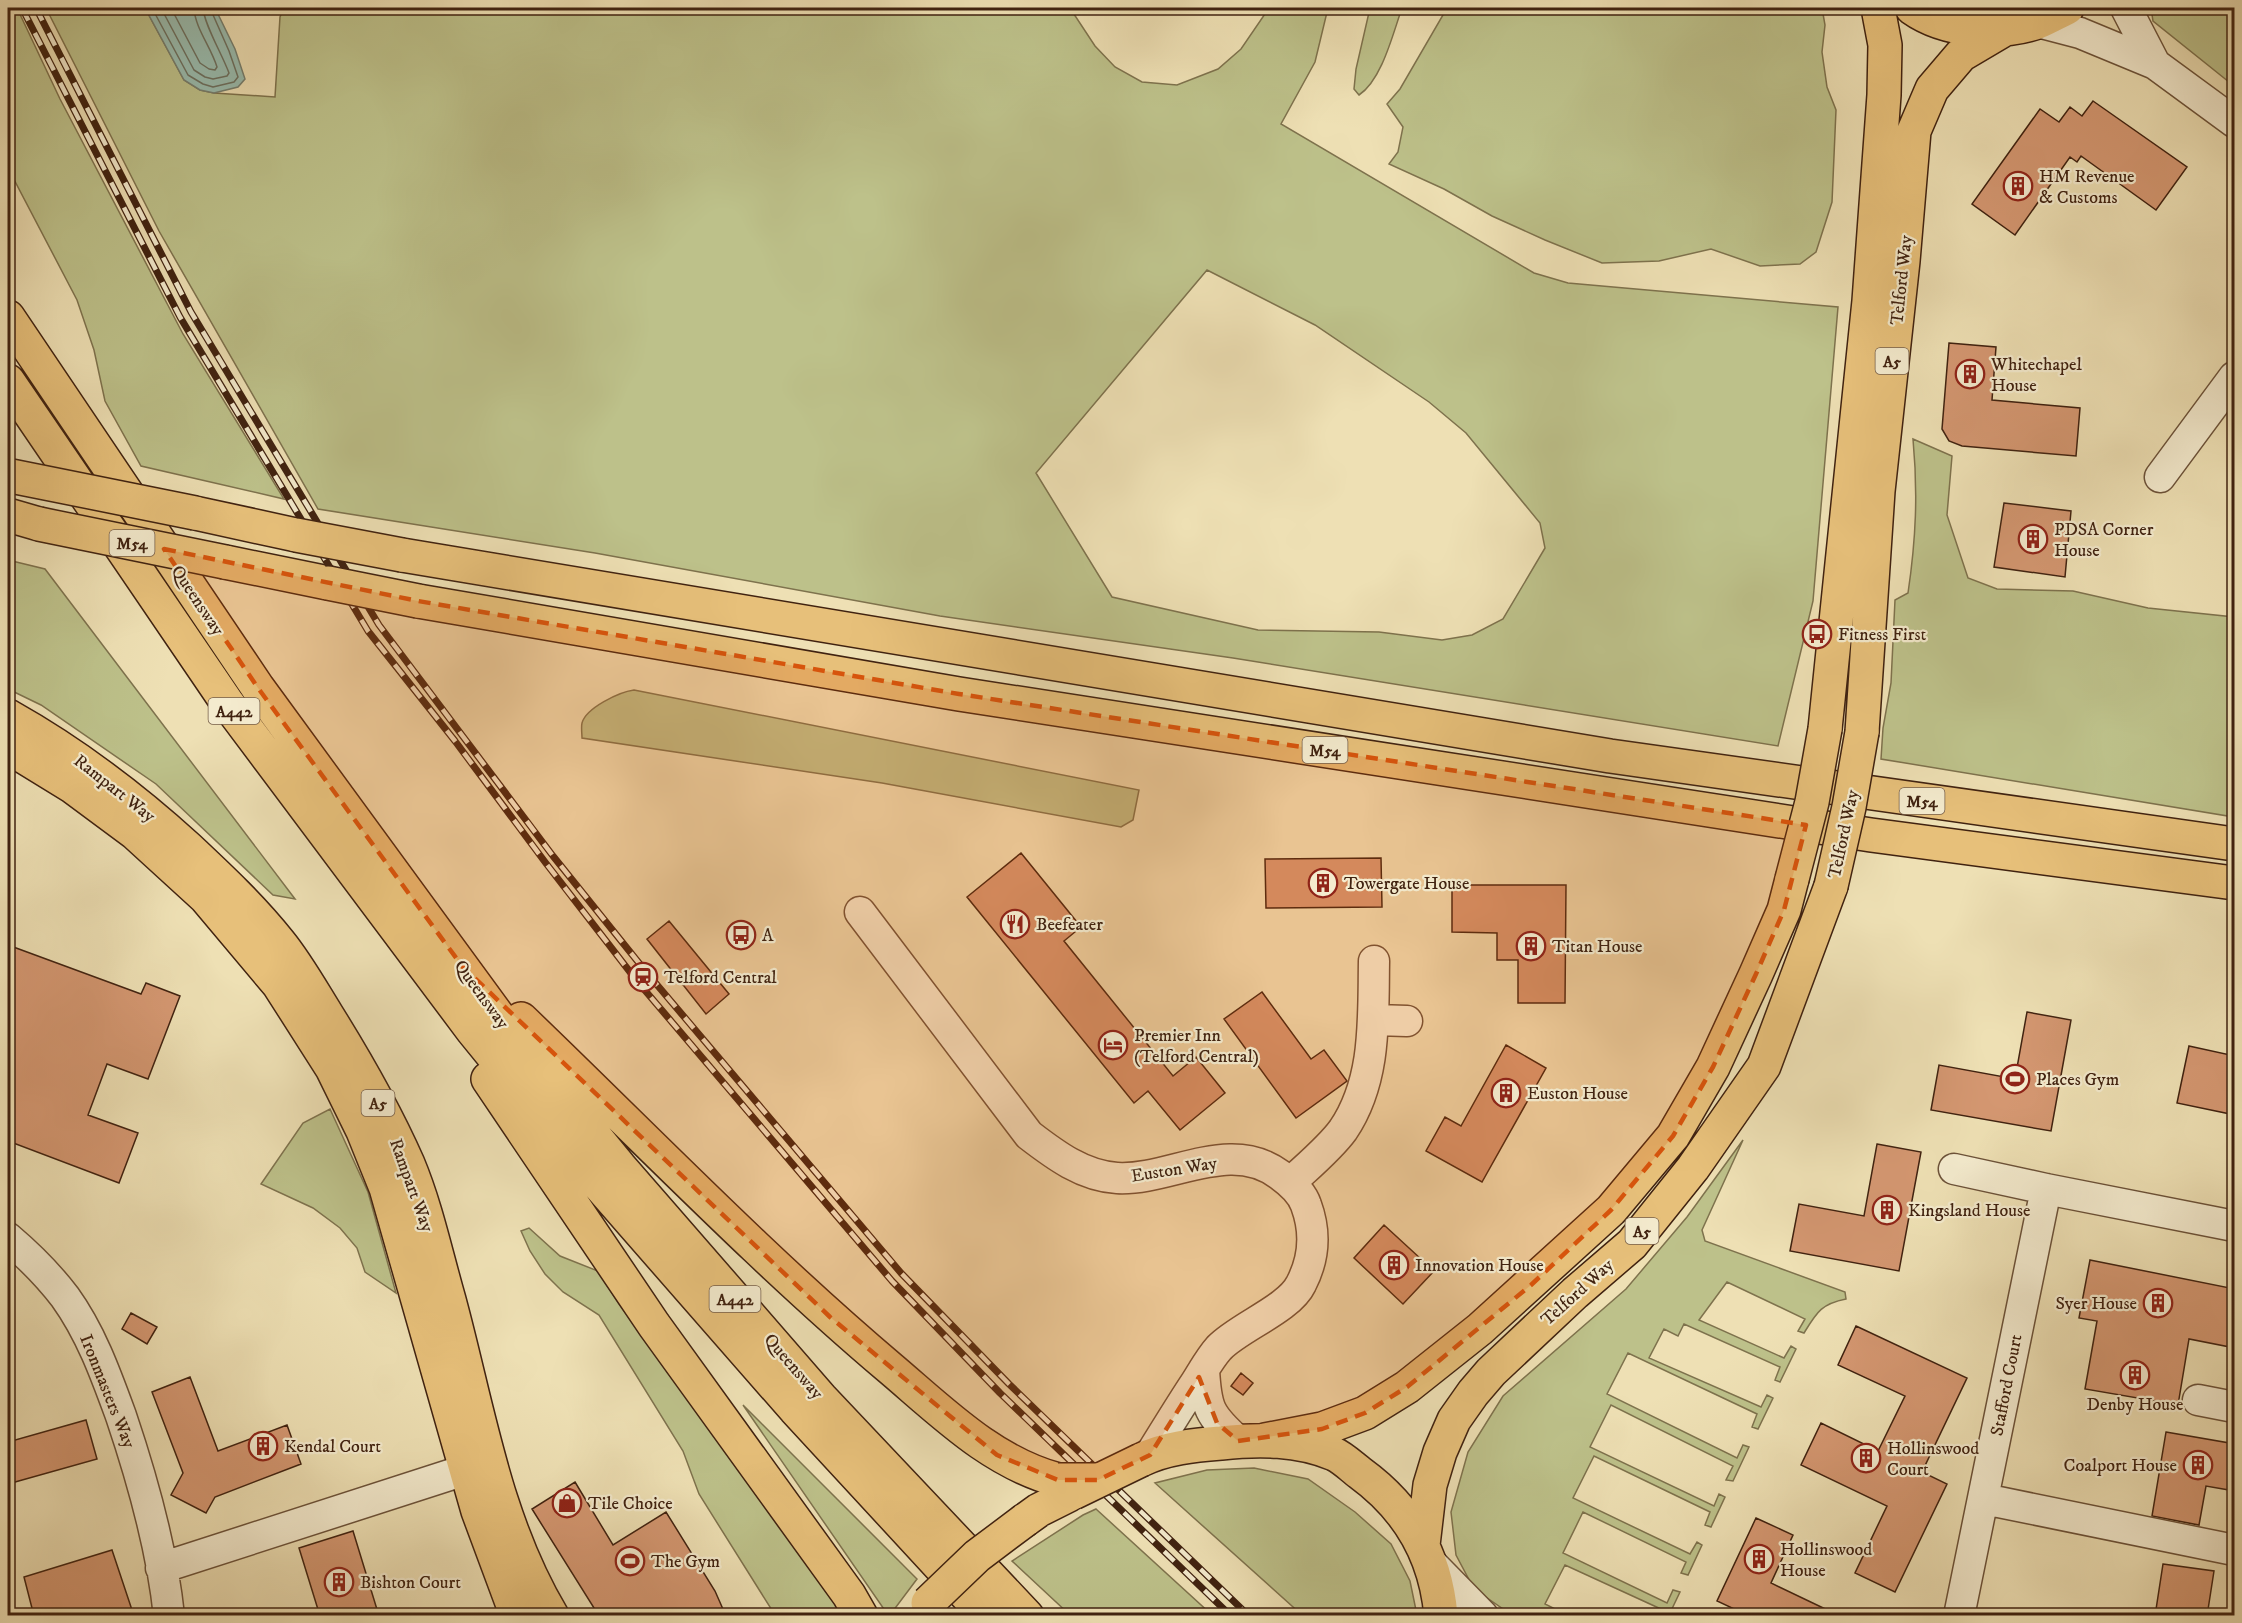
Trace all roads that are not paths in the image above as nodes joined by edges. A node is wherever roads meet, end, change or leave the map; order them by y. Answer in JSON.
{"nodes":[{"id":1,"x":1878,"y":8,"type":"edge"},
{"id":2,"x":1912,"y":8,"type":"edge"},
{"id":3,"x":2067,"y":8,"type":"edge"},
{"id":4,"x":2126,"y":8,"type":"edge"},
{"id":5,"x":2038,"y":22,"type":"junction"},
{"id":6,"x":2005,"y":29,"type":"junction"},
{"id":7,"x":2155,"y":64,"type":"junction"},
{"id":8,"x":2235,"y":122,"type":"edge"},
{"id":9,"x":8,"y":317,"type":"edge"},
{"id":10,"x":2235,"y":377,"type":"edge"},
{"id":11,"x":8,"y":381,"type":"edge"},
{"id":12,"x":9,"y":475,"type":"edge"},
{"id":13,"x":2160,"y":477,"type":"dead end"},
{"id":14,"x":8,"y":516,"type":"edge"},
{"id":15,"x":8,"y":716,"type":"edge"},
{"id":16,"x":8,"y":747,"type":"edge"},
{"id":17,"x":2235,"y":844,"type":"edge"},
{"id":18,"x":2235,"y":883,"type":"edge"},
{"id":19,"x":860,"y":912,"type":"dead end"},
{"id":20,"x":1374,"y":961,"type":"dead end"},
{"id":21,"x":462,"y":966,"type":"junction"},
{"id":22,"x":1374,"y":1020,"type":"junction"},
{"id":23,"x":1407,"y":1021,"type":"dead end"},
{"id":24,"x":473,"y":1031,"type":"junction"},
{"id":25,"x":1954,"y":1169,"type":"dead end"},
{"id":26,"x":1291,"y":1182,"type":"junction"},
{"id":27,"x":2046,"y":1190,"type":"junction"},
{"id":28,"x":2235,"y":1226,"type":"edge"},
{"id":29,"x":8,"y":1238,"type":"edge"},
{"id":30,"x":1204,"y":1369,"type":"junction"},
{"id":31,"x":2198,"y":1400,"type":"dead end"},
{"id":32,"x":2235,"y":1407,"type":"edge"},
{"id":33,"x":1252,"y":1440,"type":"junction"},
{"id":34,"x":1146,"y":1458,"type":"junction"},
{"id":35,"x":465,"y":1470,"type":"junction"},
{"id":36,"x":1063,"y":1487,"type":"junction"},
{"id":37,"x":1984,"y":1499,"type":"junction"},
{"id":38,"x":2235,"y":1550,"type":"edge"},
{"id":39,"x":1427,"y":1554,"type":"junction"},
{"id":40,"x":161,"y":1568,"type":"junction"},
{"id":41,"x":923,"y":1609,"type":"edge"},
{"id":42,"x":169,"y":1616,"type":"edge"},
{"id":43,"x":517,"y":1616,"type":"edge"},
{"id":44,"x":552,"y":1616,"type":"edge"},
{"id":45,"x":861,"y":1616,"type":"edge"},
{"id":46,"x":986,"y":1616,"type":"edge"},
{"id":47,"x":1027,"y":1616,"type":"edge"},
{"id":48,"x":1441,"y":1616,"type":"edge"},
{"id":49,"x":1483,"y":1616,"type":"edge"},
{"id":50,"x":1959,"y":1616,"type":"edge"}],
"edges":[{"from":1,"to":33,"type":"main road","name":"Telford Way","number":"A5","bridge":true},
{"from":2,"to":6,"type":"main road"},
{"from":3,"to":5,"type":"main road"},
{"from":4,"to":7,"type":"street"},
{"from":5,"to":6,"type":"main road"},
{"from":5,"to":7,"type":"street"},
{"from":6,"to":39,"type":"main road","name":"Telford Way","number":"A5","bridge":true},
{"from":7,"to":8,"type":"street"},
{"from":9,"to":21,"type":"main road","name":"Queensway","number":"A442"},
{"from":10,"to":13,"type":"street"},
{"from":11,"to":24,"type":"main road","name":"Queensway","number":"A442"},
{"from":12,"to":17,"type":"main road","number":"M54","bridge":true},
{"from":14,"to":18,"type":"main road","number":"M54","bridge":true},
{"from":15,"to":44,"type":"main road","name":"Rampart Way","number":"A5"},
{"from":16,"to":35,"type":"main road","name":"Rampart Way","number":"A5"},
{"from":19,"to":26,"type":"street","name":"Euston Way"},
{"from":20,"to":22,"type":"street"},
{"from":21,"to":36,"type":"main road","number":"A442"},
{"from":21,"to":47,"type":"main road","name":"Queensway","number":"A442"},
{"from":22,"to":23,"type":"street"},
{"from":22,"to":26,"type":"street"},
{"from":24,"to":45,"type":"main road","number":"A442"},
{"from":24,"to":46,"type":"main road","name":"Queensway","number":"A442"},
{"from":25,"to":27,"type":"street"},
{"from":26,"to":30,"type":"street","name":"Euston Way"},
{"from":27,"to":28,"type":"street"},
{"from":27,"to":37,"type":"street","name":"Stafford Court"},
{"from":29,"to":40,"type":"street","name":"Ironmasters Way"},
{"from":30,"to":33,"type":"street"},
{"from":30,"to":34,"type":"street","name":"Euston Way"},
{"from":31,"to":32,"type":"street"},
{"from":33,"to":34,"type":"main road"},
{"from":33,"to":39,"type":"main road"},
{"from":34,"to":36,"type":"main road","number":"A442","bridge":true},
{"from":35,"to":40,"type":"street"},
{"from":35,"to":43,"type":"main road","name":"Rampart Way","number":"A5"},
{"from":36,"to":41,"type":"main road","bridge":true},
{"from":37,"to":38,"type":"street"},
{"from":37,"to":50,"type":"street","name":"Stafford Court"},
{"from":39,"to":48,"type":"main road"},
{"from":39,"to":49,"type":"street"},
{"from":40,"to":42,"type":"street","name":"Ironmasters Way"}]}
